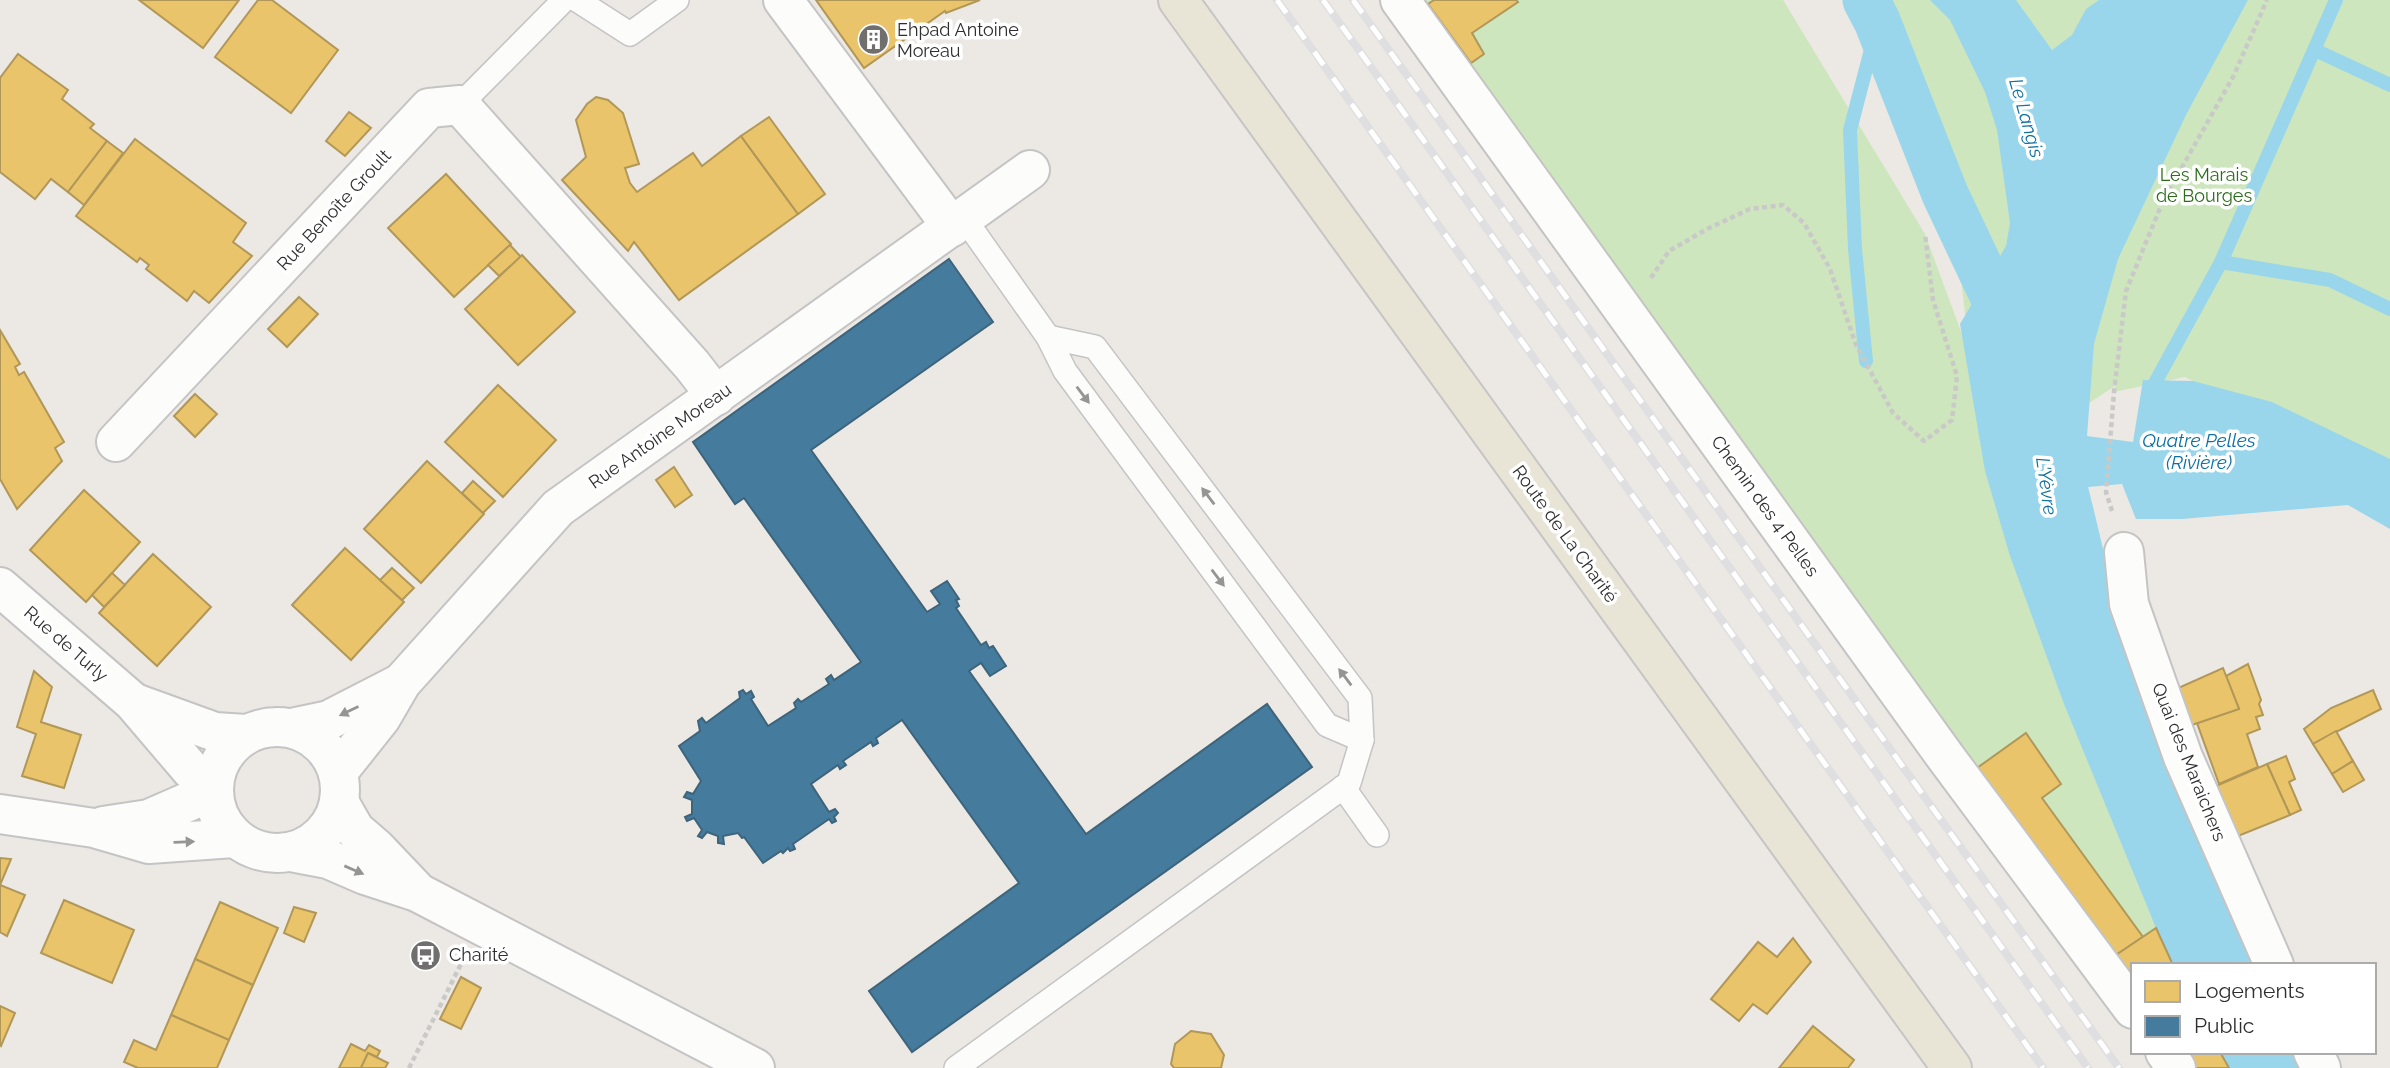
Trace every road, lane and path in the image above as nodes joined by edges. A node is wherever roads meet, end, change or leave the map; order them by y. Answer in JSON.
{"nodes":[{"id":1,"x":565,"y":0,"type":"edge"},
{"id":2,"x":577,"y":0,"type":"edge"},
{"id":3,"x":677,"y":0,"type":"edge"},
{"id":4,"x":783,"y":0,"type":"edge"},
{"id":5,"x":1178,"y":0,"type":"edge"},
{"id":6,"x":1400,"y":0,"type":"edge"},
{"id":7,"x":2267,"y":0,"type":"edge"},
{"id":8,"x":460,"y":105,"type":"junction"},
{"id":9,"x":1030,"y":170,"type":"dead end"},
{"id":10,"x":958,"y":223,"type":"junction"},
{"id":11,"x":1925,"y":234,"type":"dead end"},
{"id":12,"x":1627,"y":314,"type":"junction"},
{"id":13,"x":1048,"y":337,"type":"junction"},
{"id":14,"x":716,"y":396,"type":"junction"},
{"id":15,"x":116,"y":442,"type":"dead end"},
{"id":16,"x":2106,"y":492,"type":"dead end"},
{"id":17,"x":2124,"y":552,"type":"dead end"},
{"id":18,"x":0,"y":587,"type":"edge"},
{"id":19,"x":402,"y":682,"type":"junction"},
{"id":20,"x":133,"y":702,"type":"junction"},
{"id":21,"x":290,"y":727,"type":"junction"},
{"id":22,"x":246,"y":734,"type":"junction"},
{"id":23,"x":1363,"y":740,"type":"junction"},
{"id":24,"x":339,"y":787,"type":"junction"},
{"id":25,"x":1343,"y":787,"type":"junction"},
{"id":26,"x":213,"y":789,"type":"junction"},
{"id":27,"x":0,"y":814,"type":"edge"},
{"id":28,"x":94,"y":828,"type":"junction"},
{"id":29,"x":1377,"y":835,"type":"dead end"},
{"id":30,"x":234,"y":838,"type":"junction"},
{"id":31,"x":290,"y":852,"type":"junction"},
{"id":32,"x":417,"y":892,"type":"junction"},
{"id":33,"x":481,"y":925,"type":"junction"},
{"id":34,"x":2273,"y":963,"type":"edge"},
{"id":35,"x":2131,"y":1006,"type":"edge"},
{"id":36,"x":409,"y":1068,"type":"edge"},
{"id":37,"x":755,"y":1068,"type":"edge"},
{"id":38,"x":956,"y":1068,"type":"edge"},
{"id":39,"x":1952,"y":1068,"type":"edge"}],
"edges":[{"from":1,"to":8,"type":"lane"},
{"from":2,"to":3,"type":"lane"},
{"from":4,"to":10,"type":"street"},
{"from":5,"to":39,"type":"main road","name":"Route de La Charité"},
{"from":6,"to":12,"type":"street","name":"Chemin des 4 Pelles"},
{"from":7,"to":16,"type":"path"},
{"from":8,"to":14,"type":"street"},
{"from":8,"to":15,"type":"street","name":"Rue Benoîte Groult"},
{"from":9,"to":10,"type":"street","name":"Rue Antoine Moreau"},
{"from":10,"to":13,"type":"lane"},
{"from":10,"to":14,"type":"street","name":"Rue Antoine Moreau"},
{"from":11,"to":12,"type":"path"},
{"from":12,"to":35,"type":"street","name":"Chemin des 4 Pelles"},
{"from":13,"to":23,"type":"lane","one_way":true},
{"from":23,"to":13,"type":"lane","one_way":true},
{"from":14,"to":19,"type":"street","name":"Rue Antoine Moreau"},
{"from":17,"to":34,"type":"street","name":"Quai des Maraichers"},
{"from":18,"to":20,"type":"street","name":"Rue de Turly"},
{"from":19,"to":21,"type":"street","name":"Rue Antoine Moreau","one_way":true},
{"from":19,"to":24,"type":"street","name":"Rue Antoine Moreau"},
{"from":20,"to":22,"type":"street","name":"Rue de Turly"},
{"from":20,"to":26,"type":"street","name":"Rue de Turly"},
{"from":21,"to":22,"type":"street"},
{"from":21,"to":24,"type":"street"},
{"from":22,"to":26,"type":"street"},
{"from":23,"to":25,"type":"lane"},
{"from":24,"to":31,"type":"street"},
{"from":24,"to":32,"type":"street"},
{"from":25,"to":29,"type":"lane"},
{"from":25,"to":38,"type":"lane"},
{"from":26,"to":28,"type":"street"},
{"from":26,"to":30,"type":"street"},
{"from":27,"to":28,"type":"street"},
{"from":28,"to":30,"type":"street","one_way":true},
{"from":30,"to":31,"type":"street"},
{"from":31,"to":32,"type":"street","one_way":true},
{"from":32,"to":33,"type":"street"},
{"from":33,"to":36,"type":"path"},
{"from":33,"to":37,"type":"street"}]}
